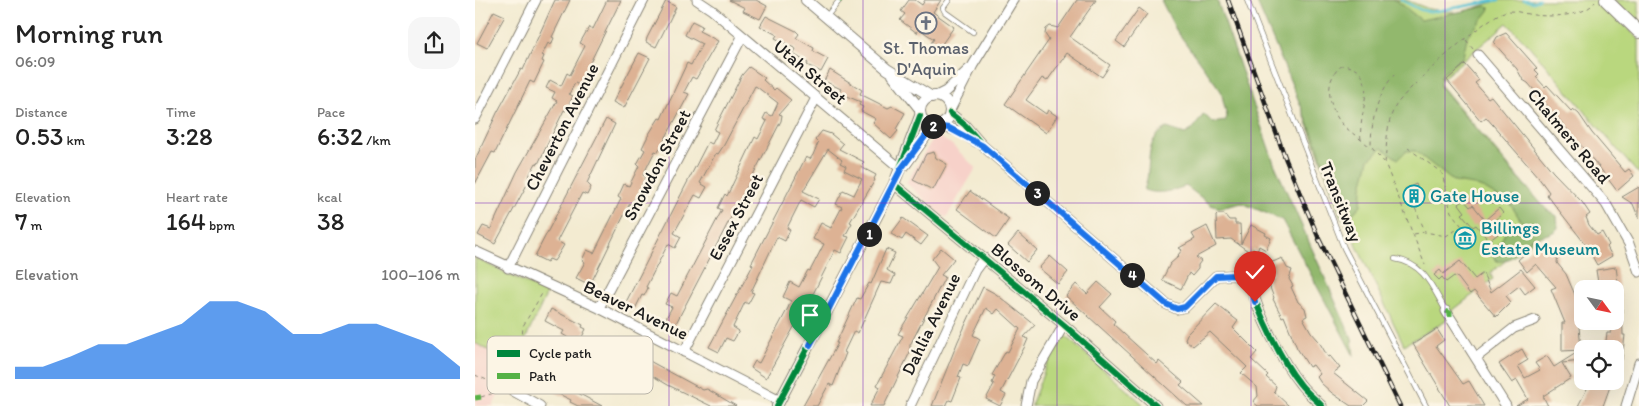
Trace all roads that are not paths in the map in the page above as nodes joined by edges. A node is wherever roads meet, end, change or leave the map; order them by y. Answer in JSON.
{"nodes":[{"id":1,"x":536,"y":0,"type":"edge"},
{"id":2,"x":644,"y":0,"type":"edge"},
{"id":3,"x":697,"y":0,"type":"edge"},
{"id":4,"x":806,"y":0,"type":"edge"},
{"id":5,"x":949,"y":0,"type":"edge"},
{"id":6,"x":1013,"y":0,"type":"edge"},
{"id":7,"x":1247,"y":0,"type":"edge"},
{"id":8,"x":839,"y":1,"type":"edge"},
{"id":9,"x":1601,"y":1,"type":"edge"},
{"id":10,"x":826,"y":17,"type":"junction"},
{"id":11,"x":973,"y":32,"type":"dead end"},
{"id":12,"x":1639,"y":32,"type":"edge"},
{"id":13,"x":742,"y":37,"type":"junction"},
{"id":14,"x":1478,"y":54,"type":"road end"},
{"id":15,"x":973,"y":65,"type":"junction"},
{"id":16,"x":887,"y":69,"type":"junction"},
{"id":17,"x":934,"y":96,"type":"junction"},
{"id":18,"x":817,"y":98,"type":"junction"},
{"id":19,"x":950,"y":111,"type":"junction"},
{"id":20,"x":920,"y":112,"type":"junction"},
{"id":21,"x":475,"y":119,"type":"edge"},
{"id":22,"x":936,"y":126,"type":"junction"},
{"id":23,"x":983,"y":146,"type":"junction"},
{"id":24,"x":901,"y":169,"type":"junction"},
{"id":25,"x":894,"y":184,"type":"junction"},
{"id":26,"x":475,"y":251,"type":"edge"},
{"id":27,"x":984,"y":258,"type":"junction"},
{"id":28,"x":1395,"y":259,"type":"dead end"},
{"id":29,"x":508,"y":268,"type":"junction"},
{"id":30,"x":1639,"y":272,"type":"edge"},
{"id":31,"x":599,"y":308,"type":"junction"},
{"id":32,"x":1446,"y":311,"type":"joint"},
{"id":33,"x":1535,"y":320,"type":"dead end"},
{"id":34,"x":1064,"y":325,"type":"junction"},
{"id":35,"x":684,"y":352,"type":"junction"},
{"id":36,"x":1477,"y":357,"type":"junction"},
{"id":37,"x":1639,"y":363,"type":"edge"},
{"id":38,"x":518,"y":394,"type":"edge"},
{"id":39,"x":779,"y":404,"type":"edge"},
{"id":40,"x":1154,"y":405,"type":"edge"},
{"id":41,"x":540,"y":406,"type":"edge"},
{"id":42,"x":910,"y":406,"type":"edge"},
{"id":43,"x":1026,"y":406,"type":"edge"},
{"id":44,"x":1322,"y":406,"type":"edge"},
{"id":45,"x":1426,"y":406,"type":"edge"},
{"id":46,"x":1506,"y":406,"type":"edge"},
{"id":47,"x":1626,"y":406,"type":"edge"}],
"edges":[{"from":1,"to":21,"type":"street"},
{"from":2,"to":29,"type":"street","name":"Cheverton Avenue"},
{"from":3,"to":13,"type":"street","name":"Utah Street"},
{"from":4,"to":10,"type":"street"},
{"from":5,"to":11,"type":"lane"},
{"from":6,"to":15,"type":"street"},
{"from":7,"to":45,"type":"lane","name":"Transitway"},
{"from":8,"to":10,"type":"lane"},
{"from":9,"to":12,"type":"main road"},
{"from":10,"to":16,"type":"street"},
{"from":13,"to":18,"type":"street","name":"Utah Street"},
{"from":13,"to":31,"type":"street","name":"Snowdon Street"},
{"from":14,"to":30,"type":"street","name":"Chalmers Road"},
{"from":15,"to":17,"type":"street"},
{"from":15,"to":19,"type":"street"},
{"from":16,"to":17,"type":"street"},
{"from":16,"to":20,"type":"street"},
{"from":17,"to":19,"type":"street"},
{"from":17,"to":20,"type":"street"},
{"from":18,"to":24,"type":"street","name":"Utah Street"},
{"from":18,"to":35,"type":"street","name":"Essex Street"},
{"from":19,"to":22,"type":"street"},
{"from":19,"to":23,"type":"street"},
{"from":20,"to":22,"type":"street"},
{"from":20,"to":24,"type":"street"},
{"from":22,"to":23,"type":"street"},
{"from":22,"to":24,"type":"street"},
{"from":23,"to":44,"type":"street"},
{"from":24,"to":25,"type":"street"},
{"from":25,"to":27,"type":"street","name":"Blossom Drive"},
{"from":25,"to":39,"type":"street"},
{"from":26,"to":29,"type":"street","name":"Beaver Avenue"},
{"from":27,"to":34,"type":"street","name":"Blossom Drive"},
{"from":27,"to":42,"type":"street","name":"Dahlia Avenue"},
{"from":28,"to":32,"type":"lane"},
{"from":29,"to":31,"type":"street","name":"Beaver Avenue"},
{"from":31,"to":35,"type":"street","name":"Beaver Avenue"},
{"from":32,"to":36,"type":"street"},
{"from":33,"to":36,"type":"street"},
{"from":34,"to":40,"type":"street","name":"Blossom Drive"},
{"from":34,"to":43,"type":"street"},
{"from":35,"to":39,"type":"street","name":"Beaver Avenue"},
{"from":36,"to":46,"type":"street"},
{"from":37,"to":47,"type":"street"},
{"from":38,"to":41,"type":"street"}]}
